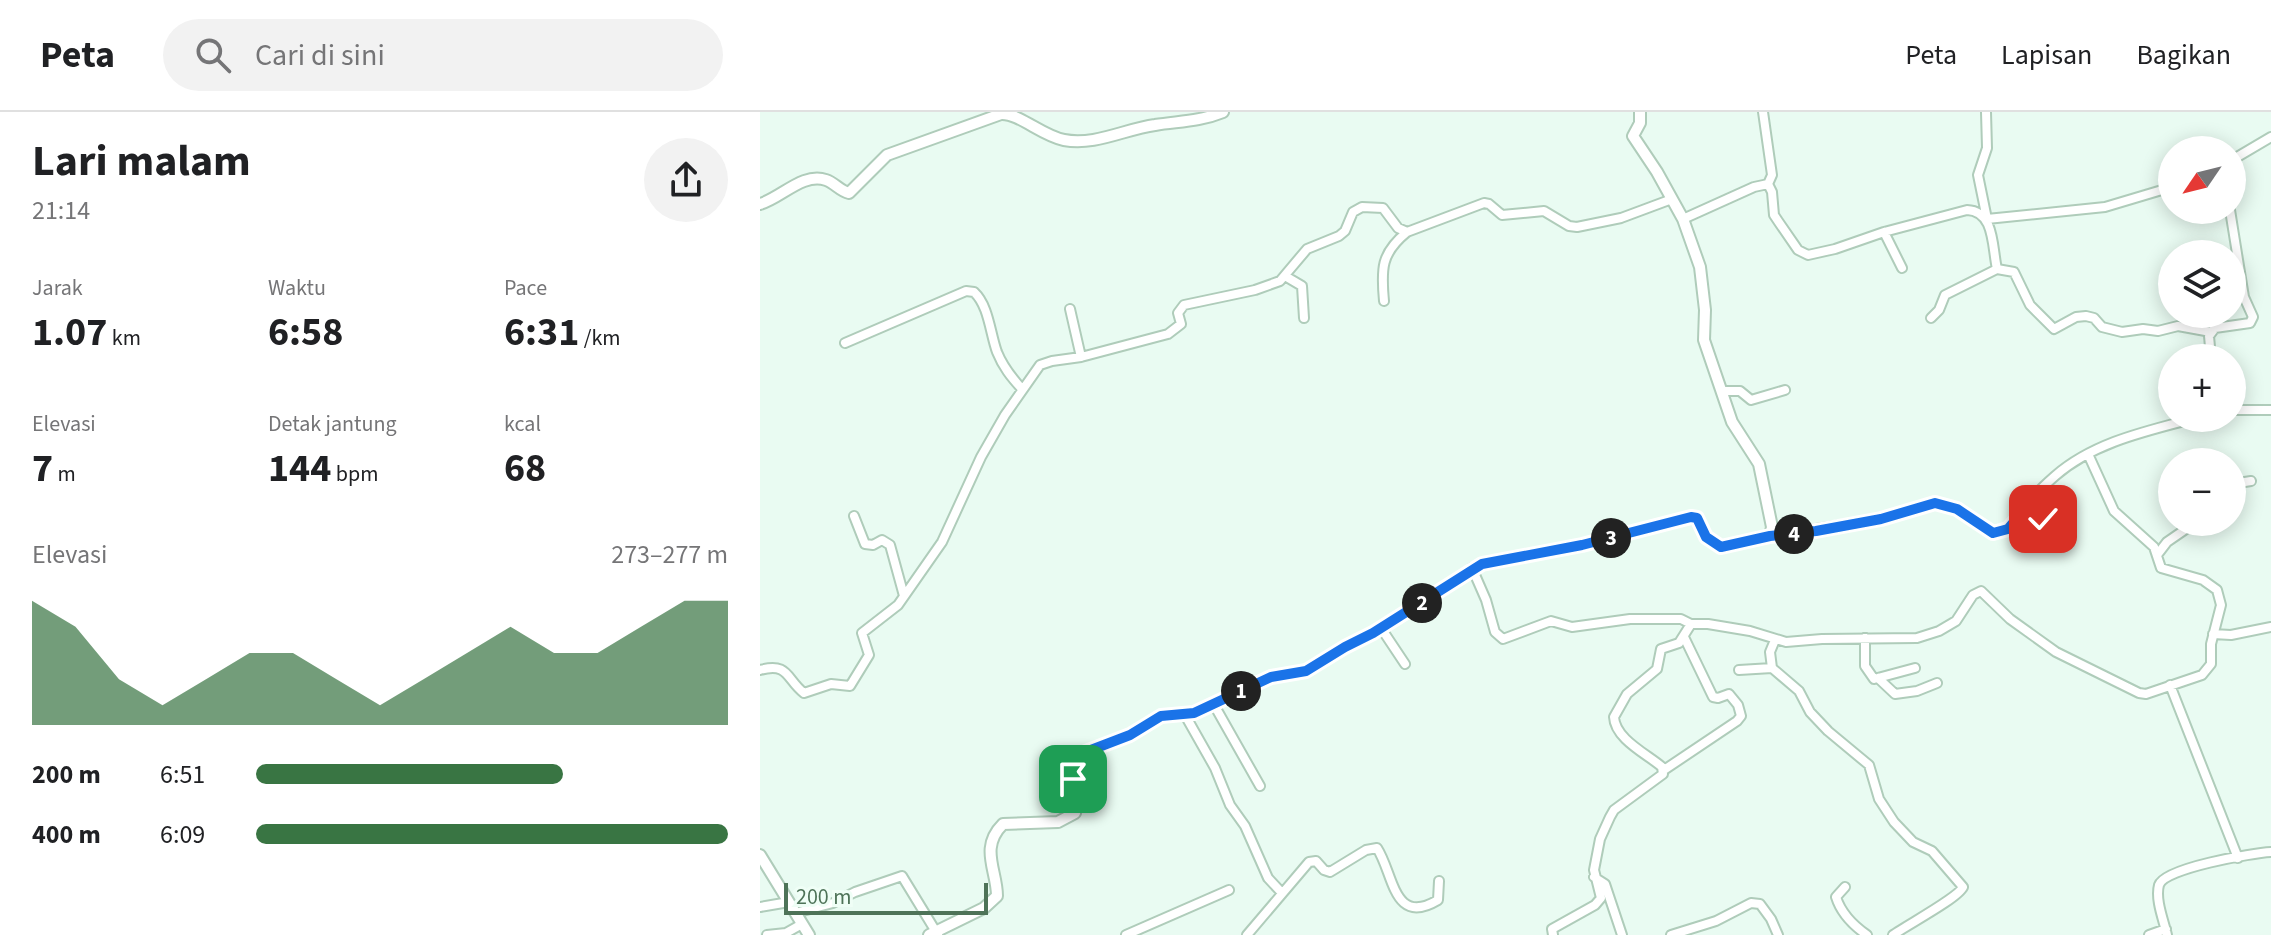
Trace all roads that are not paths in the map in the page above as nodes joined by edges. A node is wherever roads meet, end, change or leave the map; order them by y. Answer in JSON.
{"nodes":[{"id":1,"x":1223,"y":112,"type":"edge"},
{"id":2,"x":1640,"y":112,"type":"edge"},
{"id":3,"x":1763,"y":112,"type":"edge"},
{"id":4,"x":1986,"y":112,"type":"edge"},
{"id":5,"x":2271,"y":137,"type":"edge"},
{"id":6,"x":2246,"y":152,"type":"edge"},
{"id":7,"x":1768,"y":184,"type":"junction"},
{"id":8,"x":2158,"y":191,"type":"edge"},
{"id":9,"x":1672,"y":199,"type":"junction"},
{"id":10,"x":760,"y":204,"type":"edge"},
{"id":11,"x":1683,"y":219,"type":"junction"},
{"id":12,"x":1987,"y":219,"type":"junction"},
{"id":13,"x":2232,"y":224,"type":"edge"},
{"id":14,"x":1407,"y":232,"type":"junction"},
{"id":15,"x":1884,"y":232,"type":"junction"},
{"id":16,"x":1902,"y":268,"type":"dead end"},
{"id":17,"x":1997,"y":269,"type":"junction"},
{"id":18,"x":1285,"y":276,"type":"junction"},
{"id":19,"x":1384,"y":301,"type":"dead end"},
{"id":20,"x":1070,"y":309,"type":"dead end"},
{"id":21,"x":1304,"y":318,"type":"dead end"},
{"id":22,"x":1931,"y":318,"type":"dead end"},
{"id":23,"x":2211,"y":332,"type":"junction"},
{"id":24,"x":845,"y":343,"type":"dead end"},
{"id":25,"x":2208,"y":344,"type":"edge"},
{"id":26,"x":1081,"y":357,"type":"junction"},
{"id":27,"x":1022,"y":389,"type":"junction"},
{"id":28,"x":1785,"y":390,"type":"dead end"},
{"id":29,"x":1723,"y":391,"type":"junction"},
{"id":30,"x":2246,"y":410,"type":"edge"},
{"id":31,"x":2271,"y":410,"type":"edge"},
{"id":32,"x":2158,"y":428,"type":"edge"},
{"id":33,"x":2088,"y":454,"type":"junction"},
{"id":34,"x":2251,"y":481,"type":"dead end"},
{"id":35,"x":2246,"y":482,"type":"edge"},
{"id":36,"x":2025,"y":509,"type":"junction"},
{"id":37,"x":854,"y":516,"type":"dead end"},
{"id":38,"x":1770,"y":536,"type":"junction"},
{"id":39,"x":2176,"y":536,"type":"edge"},
{"id":40,"x":2062,"y":544,"type":"dead end"},
{"id":41,"x":2157,"y":555,"type":"junction"},
{"id":42,"x":1472,"y":568,"type":"junction"},
{"id":43,"x":904,"y":596,"type":"junction"},
{"id":44,"x":1691,"y":624,"type":"junction"},
{"id":45,"x":2268,"y":625,"type":"edge"},
{"id":46,"x":1381,"y":628,"type":"junction"},
{"id":47,"x":2213,"y":634,"type":"junction"},
{"id":48,"x":1684,"y":637,"type":"junction"},
{"id":49,"x":1865,"y":638,"type":"junction"},
{"id":50,"x":1775,"y":640,"type":"junction"},
{"id":51,"x":1405,"y":664,"type":"dead end"},
{"id":52,"x":1772,"y":668,"type":"junction"},
{"id":53,"x":1915,"y":668,"type":"dead end"},
{"id":54,"x":760,"y":670,"type":"edge"},
{"id":55,"x":1739,"y":670,"type":"dead end"},
{"id":56,"x":1878,"y":678,"type":"junction"},
{"id":57,"x":1937,"y":683,"type":"dead end"},
{"id":58,"x":2170,"y":685,"type":"junction"},
{"id":59,"x":1213,"y":703,"type":"junction"},
{"id":60,"x":1185,"y":715,"type":"junction"},
{"id":61,"x":1664,"y":770,"type":"junction"},
{"id":62,"x":1260,"y":786,"type":"dead end"},
{"id":63,"x":2271,"y":852,"type":"edge"},
{"id":64,"x":760,"y":855,"type":"edge"},
{"id":65,"x":2238,"y":858,"type":"junction"},
{"id":66,"x":1594,"y":877,"type":"junction"},
{"id":67,"x":1439,"y":881,"type":"dead end"},
{"id":68,"x":1845,"y":887,"type":"dead end"},
{"id":69,"x":1229,"y":890,"type":"dead end"},
{"id":70,"x":1282,"y":893,"type":"junction"},
{"id":71,"x":789,"y":902,"type":"junction"},
{"id":72,"x":760,"y":907,"type":"edge"},
{"id":73,"x":795,"y":913,"type":"junction"},
{"id":74,"x":802,"y":924,"type":"junction"},
{"id":75,"x":2166,"y":932,"type":"edge"},
{"id":76,"x":935,"y":934,"type":"edge"},
{"id":77,"x":767,"y":935,"type":"edge"},
{"id":78,"x":809,"y":935,"type":"edge"},
{"id":79,"x":1126,"y":935,"type":"edge"},
{"id":80,"x":1247,"y":935,"type":"edge"},
{"id":81,"x":1553,"y":935,"type":"edge"},
{"id":82,"x":1622,"y":935,"type":"edge"},
{"id":83,"x":1671,"y":935,"type":"edge"},
{"id":84,"x":1778,"y":935,"type":"edge"},
{"id":85,"x":1867,"y":935,"type":"edge"},
{"id":86,"x":1893,"y":935,"type":"edge"},
{"id":87,"x":2149,"y":935,"type":"edge"}],
"edges":[{"from":1,"to":10,"type":"street"},
{"from":2,"to":9,"type":"street"},
{"from":3,"to":7,"type":"street"},
{"from":4,"to":12,"type":"street"},
{"from":5,"to":6,"type":"street"},
{"from":7,"to":11,"type":"street"},
{"from":7,"to":15,"type":"street"},
{"from":8,"to":12,"type":"street"},
{"from":9,"to":11,"type":"street"},
{"from":9,"to":14,"type":"street"},
{"from":11,"to":29,"type":"street"},
{"from":12,"to":15,"type":"street"},
{"from":12,"to":17,"type":"street"},
{"from":13,"to":23,"type":"street"},
{"from":14,"to":18,"type":"street"},
{"from":14,"to":19,"type":"street"},
{"from":15,"to":16,"type":"street"},
{"from":17,"to":22,"type":"street"},
{"from":17,"to":23,"type":"street"},
{"from":18,"to":21,"type":"street"},
{"from":18,"to":26,"type":"street"},
{"from":20,"to":26,"type":"street"},
{"from":23,"to":25,"type":"street"},
{"from":24,"to":27,"type":"street"},
{"from":26,"to":27,"type":"street"},
{"from":27,"to":43,"type":"street"},
{"from":28,"to":29,"type":"street"},
{"from":29,"to":38,"type":"street"},
{"from":30,"to":31,"type":"street"},
{"from":32,"to":33,"type":"street"},
{"from":33,"to":36,"type":"street"},
{"from":33,"to":41,"type":"street"},
{"from":34,"to":35,"type":"street"},
{"from":36,"to":38,"type":"street"},
{"from":36,"to":40,"type":"street"},
{"from":37,"to":43,"type":"street"},
{"from":38,"to":42,"type":"street"},
{"from":39,"to":41,"type":"street"},
{"from":41,"to":47,"type":"street"},
{"from":42,"to":44,"type":"street"},
{"from":42,"to":46,"type":"street"},
{"from":43,"to":54,"type":"street"},
{"from":44,"to":48,"type":"street"},
{"from":44,"to":50,"type":"street"},
{"from":45,"to":47,"type":"street"},
{"from":46,"to":51,"type":"street"},
{"from":46,"to":59,"type":"street"},
{"from":47,"to":58,"type":"street"},
{"from":48,"to":61,"type":"street"},
{"from":48,"to":61,"type":"street"},
{"from":49,"to":50,"type":"street"},
{"from":49,"to":56,"type":"street"},
{"from":49,"to":58,"type":"street"},
{"from":50,"to":52,"type":"street"},
{"from":52,"to":55,"type":"street"},
{"from":52,"to":86,"type":"street"},
{"from":53,"to":56,"type":"street"},
{"from":56,"to":57,"type":"street"},
{"from":58,"to":65,"type":"street"},
{"from":59,"to":60,"type":"street"},
{"from":59,"to":62,"type":"street"},
{"from":60,"to":70,"type":"street"},
{"from":60,"to":76,"type":"street"},
{"from":61,"to":66,"type":"street"},
{"from":63,"to":65,"type":"street"},
{"from":64,"to":71,"type":"street"},
{"from":65,"to":75,"type":"street"},
{"from":66,"to":81,"type":"street"},
{"from":66,"to":82,"type":"street"},
{"from":67,"to":70,"type":"street"},
{"from":68,"to":85,"type":"street"},
{"from":69,"to":79,"type":"street"},
{"from":70,"to":80,"type":"street"},
{"from":71,"to":72,"type":"street"},
{"from":71,"to":73,"type":"street"},
{"from":73,"to":74,"type":"street"},
{"from":73,"to":76,"type":"street"},
{"from":74,"to":77,"type":"street"},
{"from":74,"to":78,"type":"street"},
{"from":75,"to":87,"type":"street"},
{"from":83,"to":84,"type":"street"}]}
